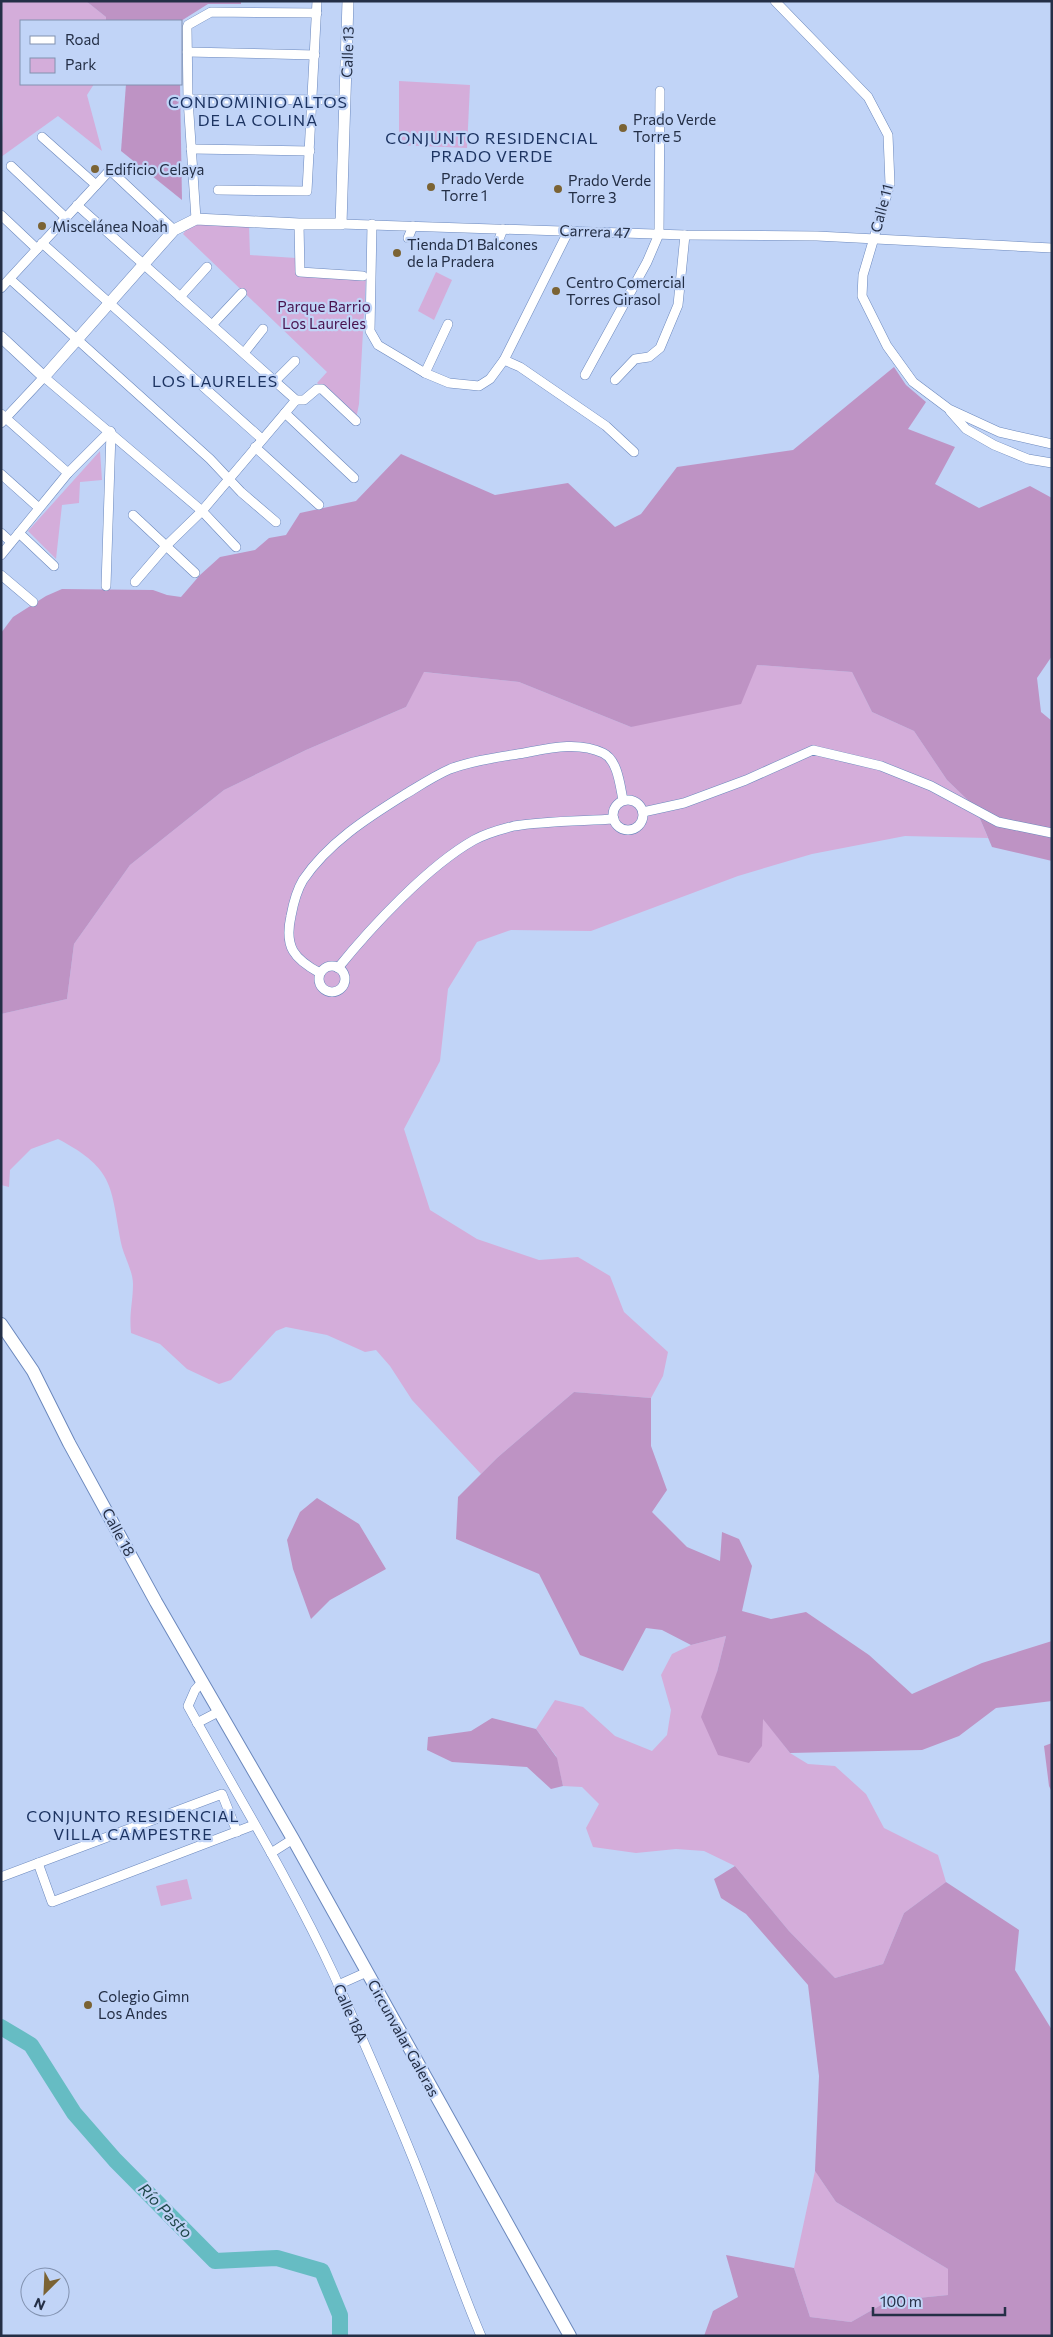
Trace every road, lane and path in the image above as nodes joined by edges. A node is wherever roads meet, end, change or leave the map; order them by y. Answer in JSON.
{"nodes":[{"id":1,"x":317,"y":1,"type":"edge"},
{"id":2,"x":348,"y":1,"type":"edge"},
{"id":3,"x":775,"y":1,"type":"edge"},
{"id":4,"x":317,"y":13,"type":"junction"},
{"id":5,"x":187,"y":52,"type":"junction"},
{"id":6,"x":315,"y":55,"type":"junction"},
{"id":7,"x":660,"y":91,"type":"dead end"},
{"id":8,"x":188,"y":99,"type":"junction"},
{"id":9,"x":313,"y":100,"type":"junction"},
{"id":10,"x":345,"y":100,"type":"junction"},
{"id":11,"x":42,"y":137,"type":"dead end"},
{"id":12,"x":191,"y":149,"type":"junction"},
{"id":13,"x":310,"y":151,"type":"junction"},
{"id":14,"x":11,"y":166,"type":"dead end"},
{"id":15,"x":96,"y":185,"type":"junction"},
{"id":16,"x":218,"y":190,"type":"dead end"},
{"id":17,"x":77,"y":205,"type":"junction"},
{"id":18,"x":1,"y":215,"type":"edge"},
{"id":19,"x":66,"y":218,"type":"junction"},
{"id":20,"x":196,"y":219,"type":"junction"},
{"id":21,"x":299,"y":224,"type":"junction"},
{"id":22,"x":341,"y":224,"type":"junction"},
{"id":23,"x":372,"y":224,"type":"junction"},
{"id":24,"x":413,"y":226,"type":"junction"},
{"id":25,"x":503,"y":229,"type":"junction"},
{"id":26,"x":174,"y":230,"type":"junction"},
{"id":27,"x":569,"y":230,"type":"junction"},
{"id":28,"x":659,"y":234,"type":"junction"},
{"id":29,"x":685,"y":234,"type":"junction"},
{"id":30,"x":408,"y":238,"type":"dead end"},
{"id":31,"x":873,"y":238,"type":"junction"},
{"id":32,"x":497,"y":244,"type":"dead end"},
{"id":33,"x":39,"y":246,"type":"junction"},
{"id":34,"x":1052,"y":248,"type":"edge"},
{"id":35,"x":144,"y":264,"type":"junction"},
{"id":36,"x":207,"y":267,"type":"dead end"},
{"id":37,"x":364,"y":276,"type":"dead end"},
{"id":38,"x":5,"y":282,"type":"edge"},
{"id":39,"x":242,"y":293,"type":"dead end"},
{"id":40,"x":180,"y":297,"type":"junction"},
{"id":41,"x":110,"y":304,"type":"junction"},
{"id":42,"x":448,"y":324,"type":"dead end"},
{"id":43,"x":212,"y":325,"type":"junction"},
{"id":44,"x":263,"y":329,"type":"dead end"},
{"id":45,"x":1,"y":337,"type":"edge"},
{"id":46,"x":78,"y":340,"type":"junction"},
{"id":47,"x":244,"y":353,"type":"junction"},
{"id":48,"x":295,"y":360,"type":"dead end"},
{"id":49,"x":504,"y":360,"type":"junction"},
{"id":50,"x":425,"y":373,"type":"junction"},
{"id":51,"x":585,"y":375,"type":"dead end"},
{"id":52,"x":44,"y":377,"type":"junction"},
{"id":53,"x":615,"y":380,"type":"dead end"},
{"id":54,"x":275,"y":381,"type":"junction"},
{"id":55,"x":296,"y":400,"type":"junction"},
{"id":56,"x":949,"y":409,"type":"junction"},
{"id":57,"x":285,"y":413,"type":"junction"},
{"id":58,"x":3,"y":418,"type":"edge"},
{"id":59,"x":356,"y":421,"type":"dead end"},
{"id":60,"x":110,"y":432,"type":"junction"},
{"id":61,"x":262,"y":439,"type":"junction"},
{"id":62,"x":1052,"y":444,"type":"edge"},
{"id":63,"x":255,"y":447,"type":"junction"},
{"id":64,"x":634,"y":452,"type":"dead end"},
{"id":65,"x":1052,"y":463,"type":"edge"},
{"id":66,"x":1,"y":474,"type":"edge"},
{"id":67,"x":68,"y":474,"type":"junction"},
{"id":68,"x":229,"y":477,"type":"junction"},
{"id":69,"x":354,"y":478,"type":"dead end"},
{"id":70,"x":319,"y":505,"type":"dead end"},
{"id":71,"x":39,"y":508,"type":"junction"},
{"id":72,"x":202,"y":511,"type":"junction"},
{"id":73,"x":132,"y":515,"type":"dead end"},
{"id":74,"x":276,"y":522,"type":"dead end"},
{"id":75,"x":1,"y":533,"type":"edge"},
{"id":76,"x":19,"y":533,"type":"junction"},
{"id":77,"x":11,"y":542,"type":"junction"},
{"id":78,"x":166,"y":546,"type":"junction"},
{"id":79,"x":236,"y":546,"type":"dead end"},
{"id":80,"x":1,"y":555,"type":"edge"},
{"id":81,"x":54,"y":566,"type":"dead end"},
{"id":82,"x":195,"y":573,"type":"dead end"},
{"id":83,"x":1,"y":575,"type":"edge"},
{"id":84,"x":135,"y":582,"type":"dead end"},
{"id":85,"x":106,"y":586,"type":"dead end"},
{"id":86,"x":33,"y":602,"type":"dead end"},
{"id":87,"x":623,"y":800,"type":"junction"},
{"id":88,"x":643,"y":812,"type":"junction"},
{"id":89,"x":614,"y":819,"type":"junction"},
{"id":90,"x":1052,"y":833,"type":"edge"},
{"id":91,"x":338,"y":968,"type":"junction"},
{"id":92,"x":320,"y":974,"type":"junction"},
{"id":93,"x":1,"y":1324,"type":"edge"},
{"id":94,"x":203,"y":1681,"type":"junction"},
{"id":95,"x":220,"y":1710,"type":"junction"},
{"id":96,"x":197,"y":1723,"type":"junction"},
{"id":97,"x":238,"y":1740,"type":"joint"},
{"id":98,"x":254,"y":1825,"type":"junction"},
{"id":99,"x":237,"y":1832,"type":"junction"},
{"id":100,"x":293,"y":1839,"type":"junction"},
{"id":101,"x":271,"y":1853,"type":"junction"},
{"id":102,"x":38,"y":1864,"type":"junction"},
{"id":103,"x":1,"y":1877,"type":"edge"},
{"id":104,"x":367,"y":1972,"type":"junction"},
{"id":105,"x":338,"y":1985,"type":"junction"},
{"id":106,"x":481,"y":2336,"type":"edge"},
{"id":107,"x":570,"y":2336,"type":"edge"}],
"edges":[{"from":1,"to":4,"type":"street"},
{"from":2,"to":10,"type":"street","name":"Calle 13"},
{"from":3,"to":31,"type":"street","name":"Calle 11"},
{"from":4,"to":5,"type":"street"},
{"from":4,"to":6,"type":"street"},
{"from":5,"to":6,"type":"street"},
{"from":5,"to":8,"type":"street"},
{"from":6,"to":9,"type":"street"},
{"from":7,"to":28,"type":"street"},
{"from":8,"to":9,"type":"street"},
{"from":8,"to":12,"type":"street"},
{"from":9,"to":10,"type":"street"},
{"from":9,"to":13,"type":"street"},
{"from":10,"to":22,"type":"street","name":"Calle 13"},
{"from":11,"to":15,"type":"street"},
{"from":12,"to":13,"type":"street"},
{"from":12,"to":20,"type":"street"},
{"from":13,"to":16,"type":"street"},
{"from":14,"to":19,"type":"street"},
{"from":15,"to":17,"type":"street"},
{"from":15,"to":26,"type":"street"},
{"from":17,"to":19,"type":"street"},
{"from":17,"to":35,"type":"street"},
{"from":18,"to":33,"type":"street"},
{"from":19,"to":33,"type":"street"},
{"from":20,"to":21,"type":"street","name":"Carrera 47"},
{"from":20,"to":26,"type":"street"},
{"from":21,"to":22,"type":"street","name":"Carrera 47"},
{"from":21,"to":37,"type":"street"},
{"from":22,"to":23,"type":"street","name":"Carrera 47"},
{"from":23,"to":24,"type":"street","name":"Carrera 47"},
{"from":23,"to":50,"type":"street"},
{"from":24,"to":25,"type":"street","name":"Carrera 47"},
{"from":24,"to":30,"type":"street"},
{"from":25,"to":27,"type":"street","name":"Carrera 47"},
{"from":25,"to":32,"type":"street"},
{"from":26,"to":35,"type":"street"},
{"from":27,"to":28,"type":"street","name":"Carrera 47"},
{"from":27,"to":49,"type":"street"},
{"from":28,"to":29,"type":"street","name":"Carrera 47"},
{"from":28,"to":51,"type":"street"},
{"from":29,"to":31,"type":"street","name":"Carrera 47"},
{"from":29,"to":53,"type":"street"},
{"from":31,"to":34,"type":"street","name":"Carrera 47"},
{"from":31,"to":56,"type":"street","name":"Calle 11"},
{"from":33,"to":38,"type":"street"},
{"from":33,"to":41,"type":"street"},
{"from":35,"to":40,"type":"street"},
{"from":35,"to":41,"type":"street"},
{"from":36,"to":40,"type":"street"},
{"from":38,"to":46,"type":"street"},
{"from":39,"to":43,"type":"street"},
{"from":40,"to":43,"type":"street"},
{"from":41,"to":46,"type":"street"},
{"from":41,"to":61,"type":"street"},
{"from":42,"to":50,"type":"street"},
{"from":43,"to":47,"type":"street"},
{"from":44,"to":47,"type":"street"},
{"from":45,"to":52,"type":"street"},
{"from":46,"to":52,"type":"street"},
{"from":46,"to":68,"type":"street"},
{"from":47,"to":54,"type":"street"},
{"from":48,"to":54,"type":"street"},
{"from":49,"to":50,"type":"street"},
{"from":49,"to":64,"type":"street"},
{"from":52,"to":58,"type":"street"},
{"from":52,"to":60,"type":"street"},
{"from":54,"to":55,"type":"street"},
{"from":55,"to":57,"type":"street"},
{"from":55,"to":59,"type":"street"},
{"from":56,"to":62,"type":"street"},
{"from":56,"to":65,"type":"street"},
{"from":57,"to":61,"type":"street"},
{"from":57,"to":69,"type":"street"},
{"from":58,"to":67,"type":"street"},
{"from":60,"to":67,"type":"street"},
{"from":60,"to":72,"type":"street"},
{"from":60,"to":85,"type":"street"},
{"from":61,"to":63,"type":"street"},
{"from":63,"to":68,"type":"street"},
{"from":63,"to":70,"type":"street"},
{"from":66,"to":71,"type":"street"},
{"from":67,"to":71,"type":"street"},
{"from":68,"to":72,"type":"street"},
{"from":68,"to":74,"type":"street"},
{"from":71,"to":76,"type":"street"},
{"from":72,"to":78,"type":"street"},
{"from":72,"to":79,"type":"street"},
{"from":73,"to":78,"type":"street"},
{"from":75,"to":77,"type":"street"},
{"from":76,"to":77,"type":"street"},
{"from":76,"to":81,"type":"street"},
{"from":77,"to":80,"type":"street"},
{"from":78,"to":82,"type":"street"},
{"from":78,"to":84,"type":"street"},
{"from":83,"to":86,"type":"street"},
{"from":87,"to":88,"type":"street"},
{"from":87,"to":89,"type":"street"},
{"from":87,"to":92,"type":"street"},
{"from":88,"to":89,"type":"street"},
{"from":88,"to":90,"type":"street"},
{"from":89,"to":91,"type":"street"},
{"from":91,"to":92,"type":"street"},
{"from":91,"to":92,"type":"street"},
{"from":93,"to":94,"type":"main road","name":"Calle 18"},
{"from":94,"to":95,"type":"main road","name":"Calle 18"},
{"from":94,"to":96,"type":"street","name":"Calle 18A"},
{"from":95,"to":96,"type":"street"},
{"from":95,"to":97,"type":"main road","name":"Calle 18"},
{"from":96,"to":98,"type":"street","name":"Calle 18A"},
{"from":97,"to":100,"type":"main road","name":"Circunvalar Galeras"},
{"from":98,"to":99,"type":"street"},
{"from":98,"to":101,"type":"street","name":"Calle 18A"},
{"from":99,"to":102,"type":"street"},
{"from":99,"to":102,"type":"street"},
{"from":100,"to":101,"type":"street"},
{"from":100,"to":104,"type":"main road","name":"Circunvalar Galeras"},
{"from":101,"to":105,"type":"street","name":"Calle 18A"},
{"from":102,"to":103,"type":"street"},
{"from":104,"to":105,"type":"street"},
{"from":104,"to":107,"type":"main road","name":"Circunvalar Galeras"},
{"from":105,"to":106,"type":"street","name":"Calle 18A"}]}
